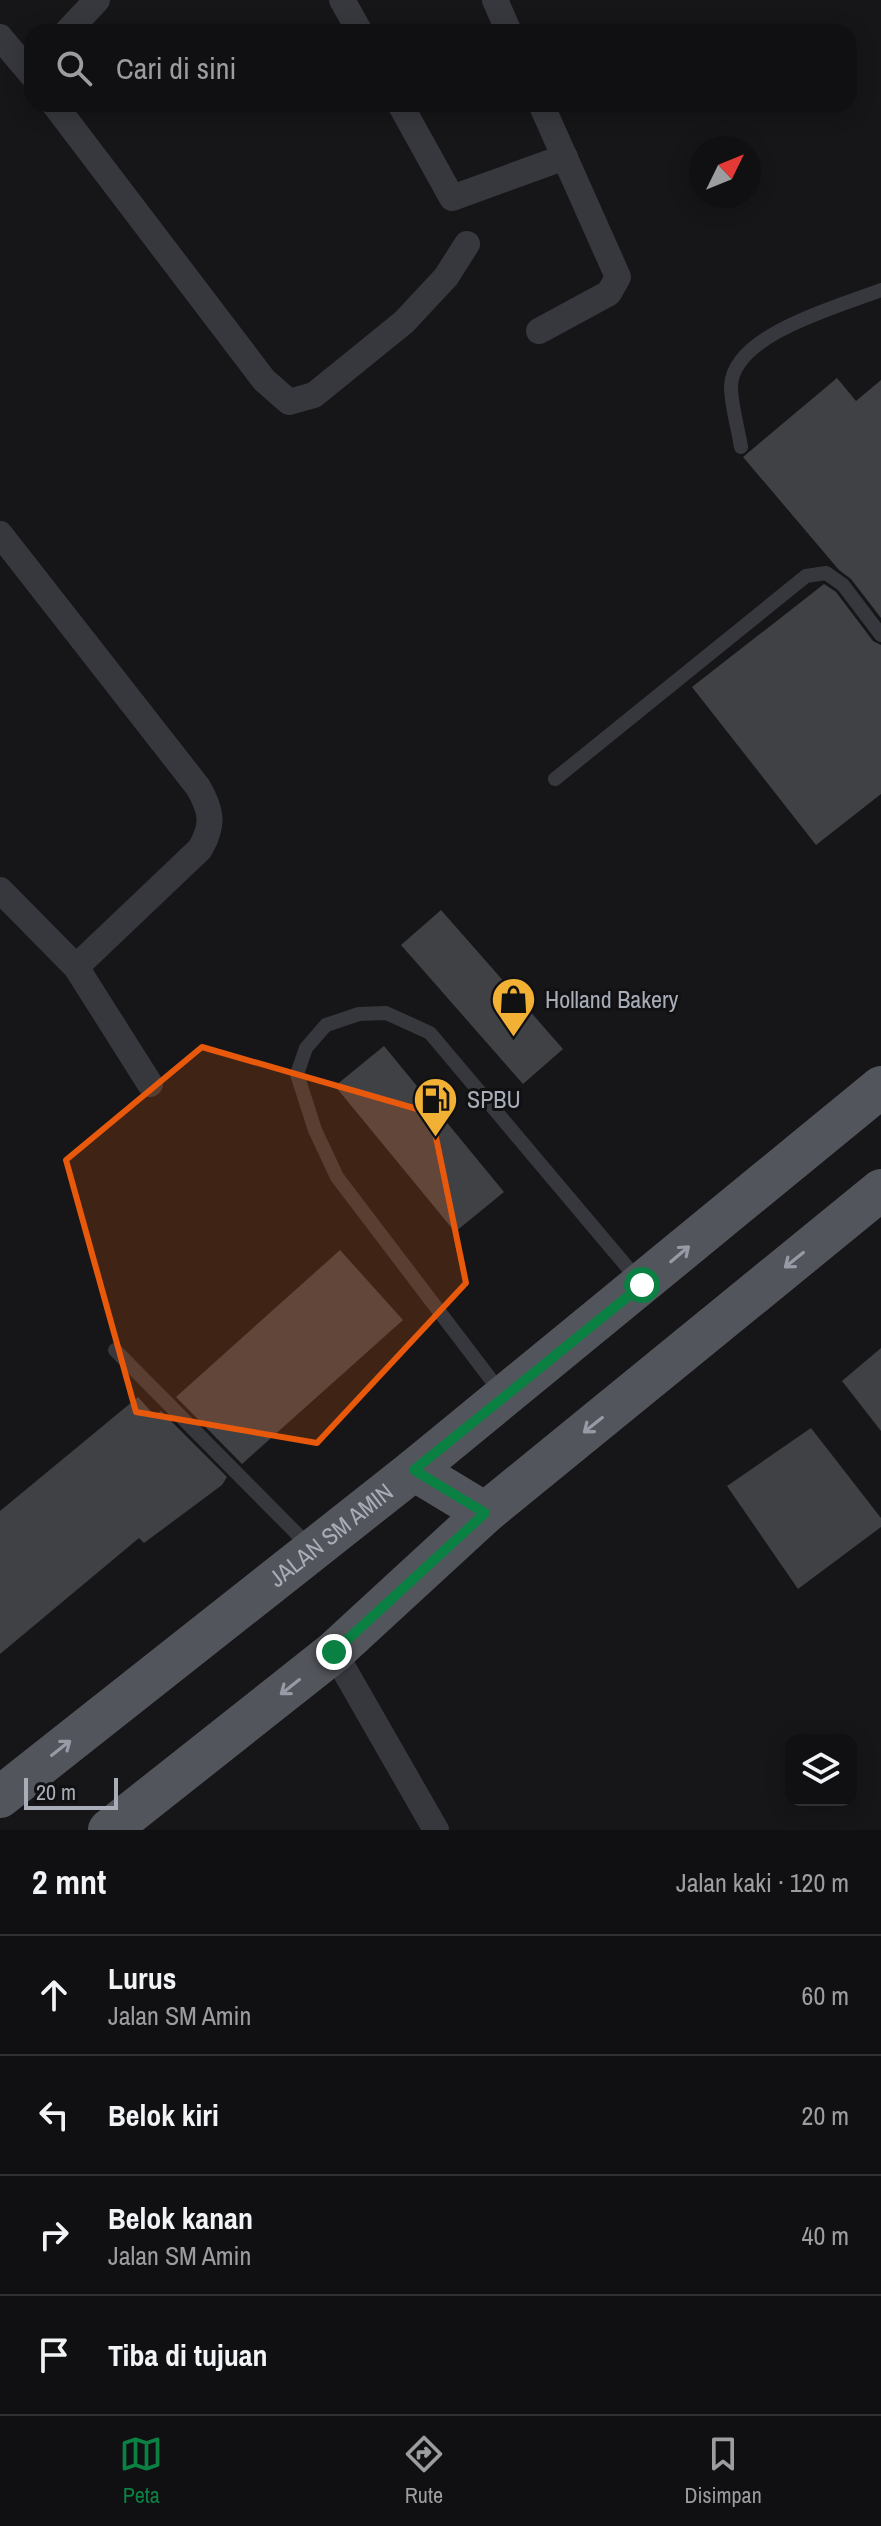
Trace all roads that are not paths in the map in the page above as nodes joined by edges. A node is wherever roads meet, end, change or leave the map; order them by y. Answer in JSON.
{"nodes":[{"id":1,"x":97,"y":0,"type":"edge"},
{"id":2,"x":342,"y":0,"type":"edge"},
{"id":3,"x":495,"y":0,"type":"edge"},
{"id":4,"x":74,"y":24,"type":"edge"},
{"id":5,"x":356,"y":24,"type":"edge"},
{"id":6,"x":506,"y":24,"type":"edge"},
{"id":7,"x":0,"y":37,"type":"edge"},
{"id":8,"x":24,"y":64,"type":"edge"},
{"id":9,"x":60,"y":112,"type":"edge"},
{"id":10,"x":404,"y":112,"type":"edge"},
{"id":11,"x":545,"y":112,"type":"edge"},
{"id":12,"x":565,"y":157,"type":"junction"},
{"id":13,"x":467,"y":244,"type":"dead end"},
{"id":14,"x":881,"y":290,"type":"edge"},
{"id":15,"x":539,"y":331,"type":"dead end"},
{"id":16,"x":741,"y":447,"type":"dead end"},
{"id":17,"x":0,"y":534,"type":"edge"},
{"id":18,"x":881,"y":635,"type":"edge"},
{"id":19,"x":555,"y":779,"type":"dead end"},
{"id":20,"x":0,"y":890,"type":"edge"},
{"id":21,"x":76,"y":967,"type":"junction"},
{"id":22,"x":150,"y":1084,"type":"dead end"},
{"id":23,"x":881,"y":1087,"type":"edge"},
{"id":24,"x":881,"y":1190,"type":"edge"},
{"id":25,"x":642,"y":1285,"type":"junction"},
{"id":26,"x":115,"y":1350,"type":"dead end"},
{"id":27,"x":504,"y":1397,"type":"junction"},
{"id":28,"x":414,"y":1470,"type":"junction"},
{"id":29,"x":485,"y":1513,"type":"junction"},
{"id":30,"x":313,"y":1550,"type":"junction"},
{"id":31,"x":334,"y":1652,"type":"junction"},
{"id":32,"x":0,"y":1797,"type":"edge"},
{"id":33,"x":109,"y":1830,"type":"edge"},
{"id":34,"x":436,"y":1830,"type":"edge"}],
"edges":[{"from":1,"to":4,"type":"street"},
{"from":2,"to":5,"type":"street"},
{"from":3,"to":6,"type":"street"},
{"from":7,"to":8,"type":"street"},
{"from":9,"to":13,"type":"street"},
{"from":10,"to":12,"type":"street"},
{"from":11,"to":12,"type":"street"},
{"from":12,"to":15,"type":"street"},
{"from":14,"to":16,"type":"lane"},
{"from":17,"to":21,"type":"street"},
{"from":18,"to":19,"type":"lane"},
{"from":20,"to":21,"type":"street"},
{"from":21,"to":22,"type":"street"},
{"from":25,"to":23,"type":"main road","name":"JALAN SM AMIN","one_way":true},
{"from":24,"to":29,"type":"main road","one_way":true},
{"from":25,"to":27,"type":"main road","name":"JALAN SM AMIN"},
{"from":25,"to":27,"type":"lane"},
{"from":26,"to":30,"type":"lane"},
{"from":27,"to":28,"type":"main road","name":"JALAN SM AMIN"},
{"from":28,"to":29,"type":"main road"},
{"from":28,"to":30,"type":"main road","name":"JALAN SM AMIN"},
{"from":29,"to":31,"type":"main road"},
{"from":32,"to":30,"type":"main road","name":"JALAN SM AMIN","one_way":true},
{"from":31,"to":33,"type":"main road","one_way":true},
{"from":31,"to":34,"type":"street"}]}
